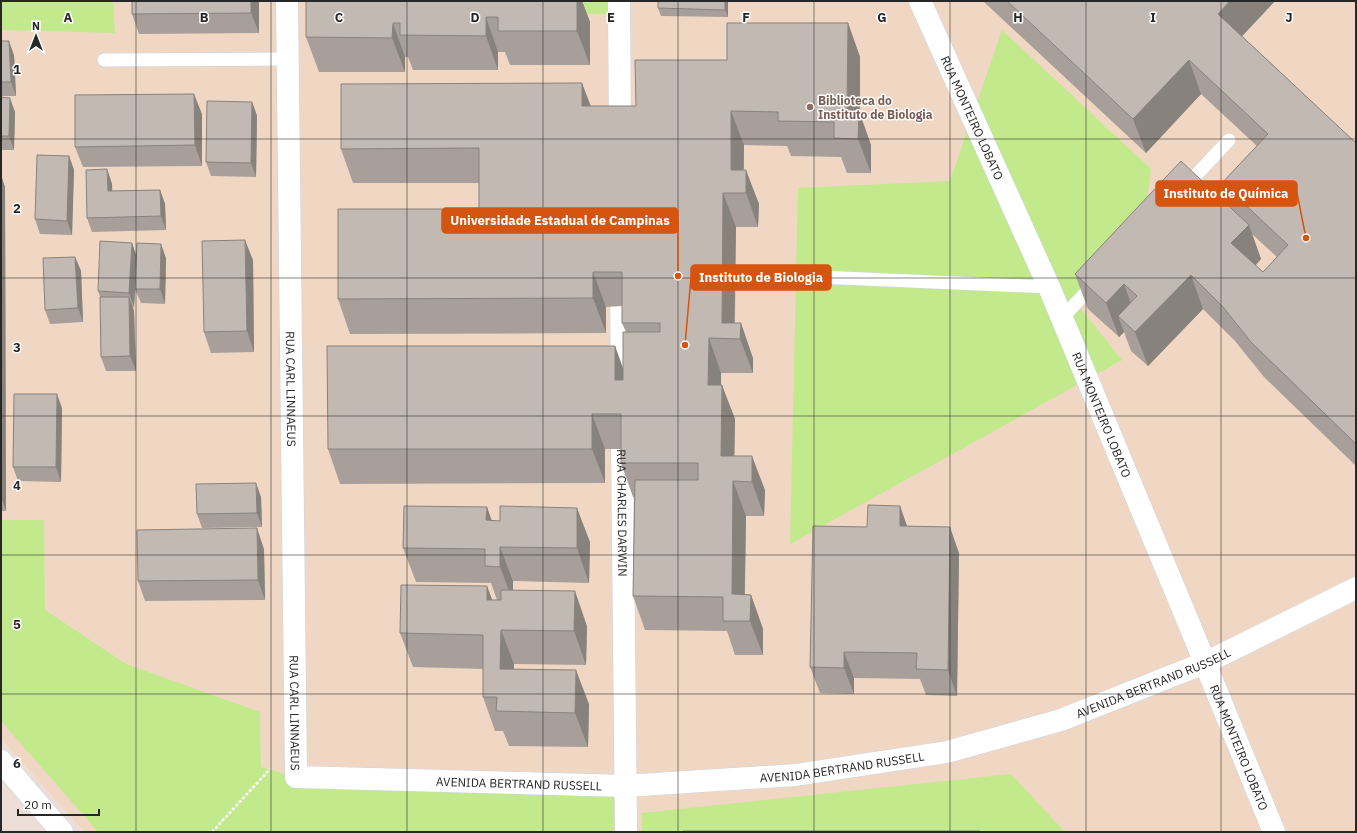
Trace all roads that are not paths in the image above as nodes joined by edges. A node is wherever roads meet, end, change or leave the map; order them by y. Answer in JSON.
{"nodes":[{"id":1,"x":287,"y":1,"type":"edge"},
{"id":2,"x":619,"y":1,"type":"edge"},
{"id":3,"x":920,"y":1,"type":"edge"},
{"id":4,"x":287,"y":59,"type":"junction"},
{"id":5,"x":104,"y":60,"type":"dead end"},
{"id":6,"x":1229,"y":140,"type":"dead end"},
{"id":7,"x":620,"y":160,"type":"edge"},
{"id":8,"x":1176,"y":197,"type":"edge"},
{"id":9,"x":621,"y":255,"type":"edge"},
{"id":10,"x":1102,"y":276,"type":"edge"},
{"id":11,"x":818,"y":277,"type":"dead end"},
{"id":12,"x":1049,"y":287,"type":"junction"},
{"id":13,"x":1062,"y":318,"type":"junction"},
{"id":14,"x":1356,"y":588,"type":"edge"},
{"id":15,"x":1205,"y":663,"type":"junction"},
{"id":16,"x":1,"y":761,"type":"edge"},
{"id":17,"x":296,"y":777,"type":"joint"},
{"id":18,"x":625,"y":786,"type":"junction"},
{"id":19,"x":62,"y":832,"type":"edge"},
{"id":20,"x":626,"y":832,"type":"edge"},
{"id":21,"x":1274,"y":832,"type":"edge"}],
"edges":[{"from":1,"to":4,"type":"street","name":"RUA CARL LINNAEUS"},
{"from":2,"to":7,"type":"street"},
{"from":3,"to":12,"type":"street","name":"RUA MONTEIRO LOBATO"},
{"from":4,"to":5,"type":"lane"},
{"from":4,"to":17,"type":"street","name":"RUA CARL LINNAEUS"},
{"from":6,"to":8,"type":"lane"},
{"from":9,"to":18,"type":"street","name":"RUA CHARLES DARWIN"},
{"from":10,"to":13,"type":"lane"},
{"from":11,"to":12,"type":"lane"},
{"from":12,"to":13,"type":"street","name":"RUA MONTEIRO LOBATO"},
{"from":13,"to":15,"type":"street","name":"RUA MONTEIRO LOBATO"},
{"from":14,"to":15,"type":"street","name":"AVENIDA BERTRAND RUSSELL"},
{"from":15,"to":18,"type":"street","name":"AVENIDA BERTRAND RUSSELL"},
{"from":15,"to":21,"type":"street","name":"RUA MONTEIRO LOBATO"},
{"from":16,"to":19,"type":"street"},
{"from":17,"to":18,"type":"street","name":"AVENIDA BERTRAND RUSSELL"},
{"from":18,"to":20,"type":"street","name":"RUA CHARLES DARWIN"}]}
